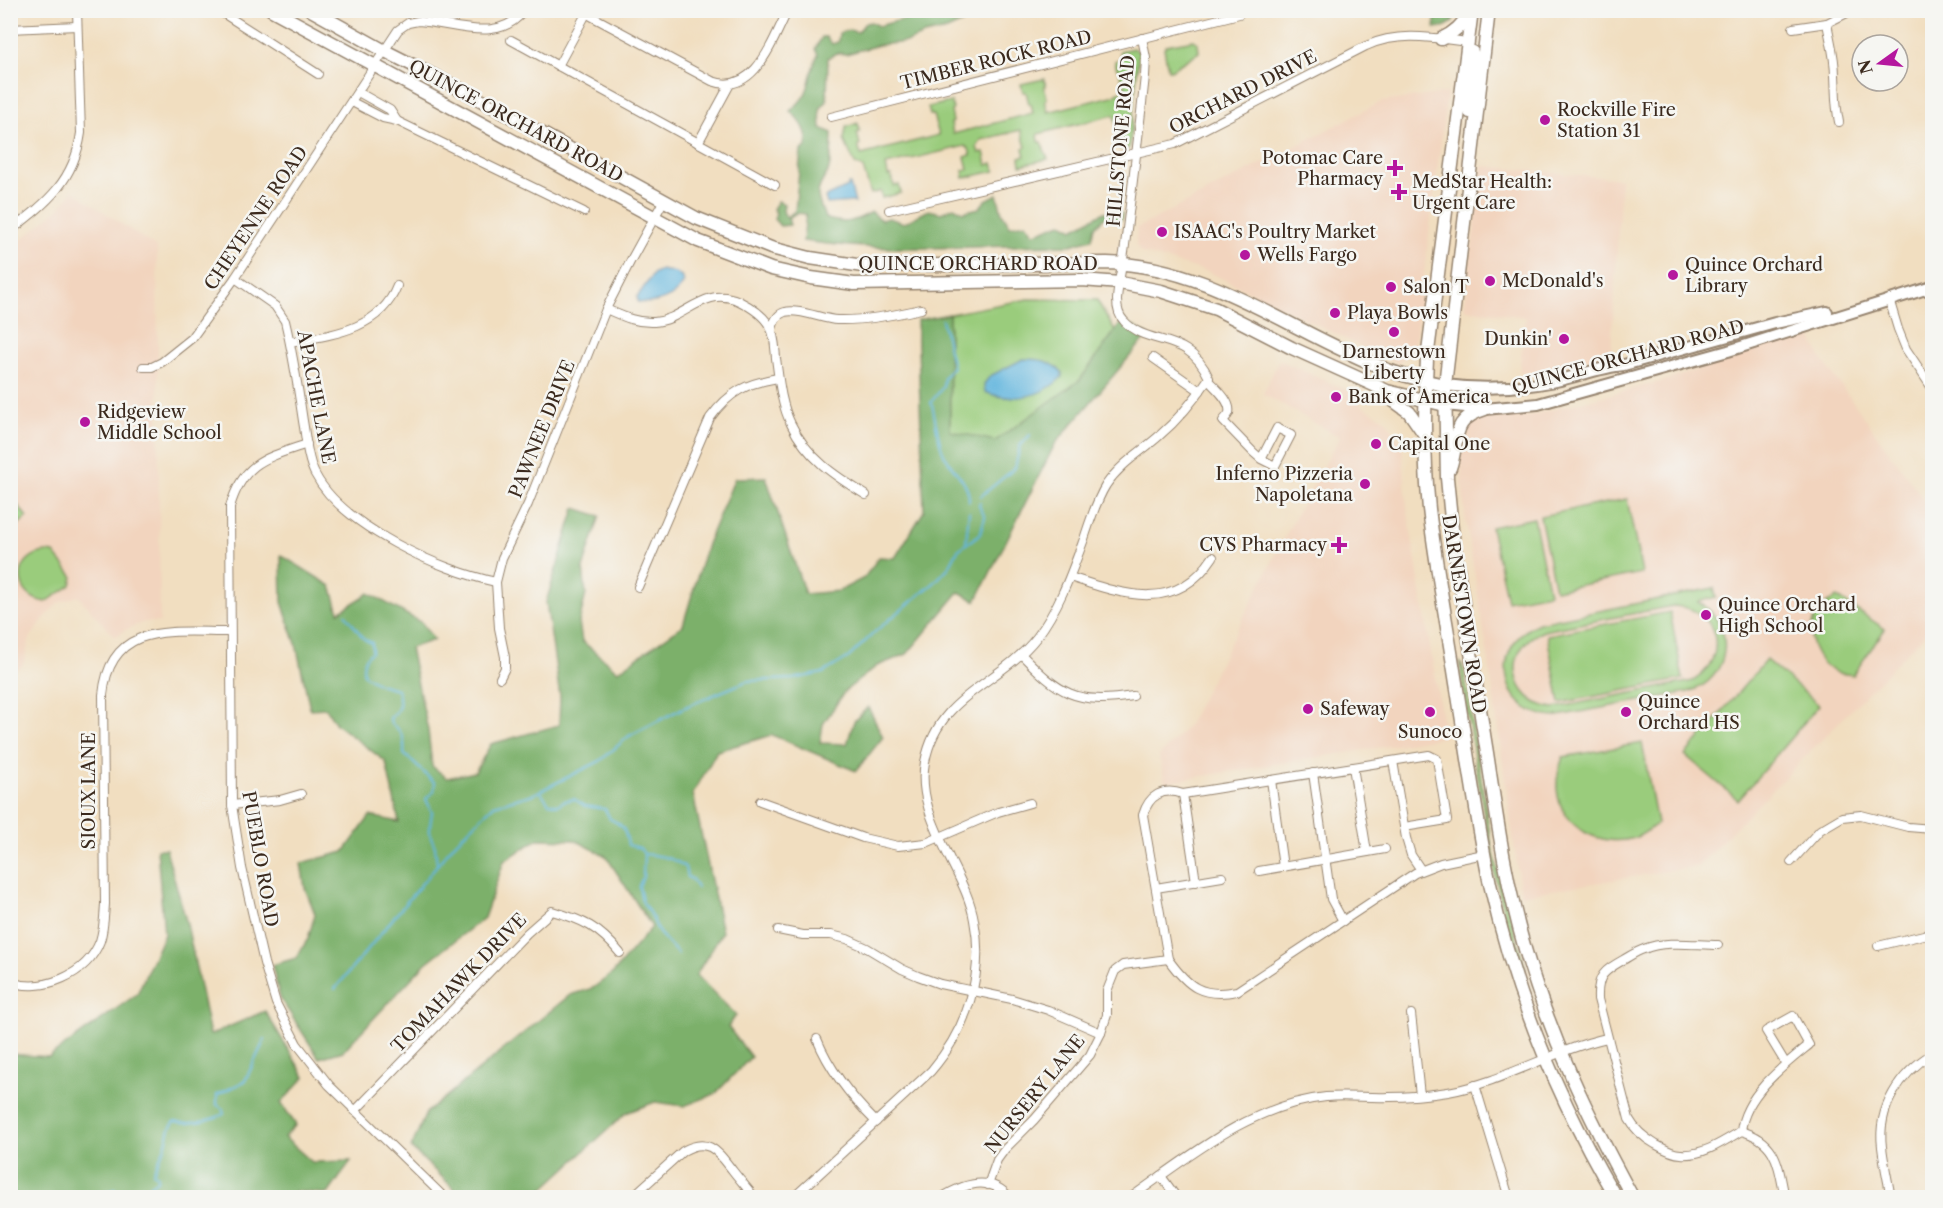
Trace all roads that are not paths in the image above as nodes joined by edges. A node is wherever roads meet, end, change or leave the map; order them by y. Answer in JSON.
{"nodes":[{"id":1,"x":77,"y":10,"type":"edge"},
{"id":2,"x":218,"y":10,"type":"edge"},
{"id":3,"x":272,"y":10,"type":"edge"},
{"id":4,"x":311,"y":10,"type":"edge"},
{"id":5,"x":524,"y":10,"type":"edge"},
{"id":6,"x":788,"y":10,"type":"edge"},
{"id":7,"x":1471,"y":10,"type":"edge"},
{"id":8,"x":1480,"y":10,"type":"edge"},
{"id":9,"x":1489,"y":10,"type":"edge"},
{"id":10,"x":1853,"y":10,"type":"edge"},
{"id":11,"x":583,"y":12,"type":"edge"},
{"id":12,"x":1239,"y":14,"type":"dead end"},
{"id":13,"x":1827,"y":23,"type":"junction"},
{"id":14,"x":77,"y":26,"type":"junction"},
{"id":15,"x":1793,"y":28,"type":"dead end"},
{"id":16,"x":10,"y":29,"type":"edge"},
{"id":17,"x":1142,"y":38,"type":"junction"},
{"id":18,"x":1440,"y":39,"type":"junction"},
{"id":19,"x":511,"y":40,"type":"dead end"},
{"id":20,"x":1468,"y":42,"type":"junction"},
{"id":21,"x":384,"y":50,"type":"junction"},
{"id":22,"x":374,"y":65,"type":"junction"},
{"id":23,"x":558,"y":66,"type":"junction"},
{"id":24,"x":318,"y":74,"type":"dead end"},
{"id":25,"x":730,"y":84,"type":"junction"},
{"id":26,"x":358,"y":92,"type":"junction"},
{"id":27,"x":352,"y":102,"type":"junction"},
{"id":28,"x":831,"y":117,"type":"dead end"},
{"id":29,"x":397,"y":121,"type":"junction"},
{"id":30,"x":1839,"y":122,"type":"dead end"},
{"id":31,"x":698,"y":143,"type":"junction"},
{"id":32,"x":1473,"y":145,"type":"junction"},
{"id":33,"x":1137,"y":154,"type":"junction"},
{"id":34,"x":775,"y":185,"type":"dead end"},
{"id":35,"x":664,"y":200,"type":"junction"},
{"id":36,"x":888,"y":210,"type":"dead end"},
{"id":37,"x":10,"y":212,"type":"edge"},
{"id":38,"x":584,"y":212,"type":"dead end"},
{"id":39,"x":654,"y":217,"type":"junction"},
{"id":40,"x":20,"y":224,"type":"junction"},
{"id":41,"x":10,"y":231,"type":"edge"},
{"id":42,"x":1123,"y":263,"type":"junction"},
{"id":43,"x":235,"y":278,"type":"junction"},
{"id":44,"x":1120,"y":283,"type":"junction"},
{"id":45,"x":396,"y":286,"type":"dead end"},
{"id":46,"x":1932,"y":286,"type":"edge"},
{"id":47,"x":1889,"y":299,"type":"junction"},
{"id":48,"x":606,"y":309,"type":"junction"},
{"id":49,"x":921,"y":309,"type":"dead end"},
{"id":50,"x":1291,"y":324,"type":"junction"},
{"id":51,"x":772,"y":329,"type":"junction"},
{"id":52,"x":1259,"y":331,"type":"junction"},
{"id":53,"x":290,"y":342,"type":"junction"},
{"id":54,"x":1153,"y":358,"type":"dead end"},
{"id":55,"x":143,"y":367,"type":"dead end"},
{"id":56,"x":778,"y":378,"type":"junction"},
{"id":57,"x":1208,"y":380,"type":"junction"},
{"id":58,"x":1426,"y":381,"type":"junction"},
{"id":59,"x":1445,"y":385,"type":"junction"},
{"id":60,"x":1932,"y":388,"type":"edge"},
{"id":61,"x":1200,"y":391,"type":"junction"},
{"id":62,"x":1387,"y":392,"type":"junction"},
{"id":63,"x":1425,"y":401,"type":"junction"},
{"id":64,"x":1445,"y":405,"type":"junction"},
{"id":65,"x":1485,"y":409,"type":"junction"},
{"id":66,"x":1425,"y":435,"type":"junction"},
{"id":67,"x":307,"y":444,"type":"junction"},
{"id":68,"x":1261,"y":459,"type":"junction"},
{"id":69,"x":1447,"y":478,"type":"junction"},
{"id":70,"x":866,"y":495,"type":"dead end"},
{"id":71,"x":1213,"y":557,"type":"dead end"},
{"id":72,"x":1070,"y":577,"type":"junction"},
{"id":73,"x":496,"y":582,"type":"junction"},
{"id":74,"x":638,"y":587,"type":"dead end"},
{"id":75,"x":229,"y":632,"type":"junction"},
{"id":76,"x":1021,"y":654,"type":"junction"},
{"id":77,"x":500,"y":678,"type":"dead end"},
{"id":78,"x":1133,"y":696,"type":"dead end"},
{"id":79,"x":1394,"y":760,"type":"junction"},
{"id":80,"x":1353,"y":767,"type":"junction"},
{"id":81,"x":1313,"y":773,"type":"junction"},
{"id":82,"x":1271,"y":780,"type":"junction"},
{"id":83,"x":301,"y":794,"type":"dead end"},
{"id":84,"x":1183,"y":794,"type":"junction"},
{"id":85,"x":760,"y":801,"type":"dead end"},
{"id":86,"x":1030,"y":803,"type":"dead end"},
{"id":87,"x":232,"y":805,"type":"junction"},
{"id":88,"x":1404,"y":827,"type":"junction"},
{"id":89,"x":1932,"y":829,"type":"edge"},
{"id":90,"x":939,"y":837,"type":"junction"},
{"id":91,"x":1385,"y":849,"type":"dead end"},
{"id":92,"x":1367,"y":852,"type":"junction"},
{"id":93,"x":1484,"y":854,"type":"junction"},
{"id":94,"x":1326,"y":860,"type":"junction"},
{"id":95,"x":1791,"y":862,"type":"dead end"},
{"id":96,"x":1283,"y":867,"type":"junction"},
{"id":97,"x":1421,"y":870,"type":"junction"},
{"id":98,"x":1259,"y":871,"type":"dead end"},
{"id":99,"x":1222,"y":877,"type":"dead end"},
{"id":100,"x":1196,"y":882,"type":"junction"},
{"id":101,"x":1156,"y":888,"type":"junction"},
{"id":102,"x":1343,"y":921,"type":"junction"},
{"id":103,"x":778,"y":930,"type":"dead end"},
{"id":104,"x":1932,"y":933,"type":"edge"},
{"id":105,"x":1718,"y":945,"type":"dead end"},
{"id":106,"x":1878,"y":946,"type":"dead end"},
{"id":107,"x":620,"y":953,"type":"dead end"},
{"id":108,"x":1168,"y":959,"type":"junction"},
{"id":109,"x":10,"y":982,"type":"edge"},
{"id":110,"x":973,"y":990,"type":"junction"},
{"id":111,"x":1411,"y":1014,"type":"dead end"},
{"id":112,"x":1101,"y":1033,"type":"junction"},
{"id":113,"x":1607,"y":1038,"type":"junction"},
{"id":114,"x":817,"y":1039,"type":"dead end"},
{"id":115,"x":1560,"y":1052,"type":"junction"},
{"id":116,"x":1932,"y":1054,"type":"edge"},
{"id":117,"x":1544,"y":1058,"type":"junction"},
{"id":118,"x":1786,"y":1065,"type":"junction"},
{"id":119,"x":1475,"y":1085,"type":"junction"},
{"id":120,"x":1420,"y":1095,"type":"junction"},
{"id":121,"x":356,"y":1111,"type":"junction"},
{"id":122,"x":876,"y":1122,"type":"junction"},
{"id":123,"x":1741,"y":1131,"type":"junction"},
{"id":124,"x":1161,"y":1176,"type":"junction"},
{"id":125,"x":988,"y":1185,"type":"junction"},
{"id":126,"x":445,"y":1197,"type":"edge"},
{"id":127,"x":631,"y":1197,"type":"edge"},
{"id":128,"x":755,"y":1197,"type":"edge"},
{"id":129,"x":793,"y":1197,"type":"edge"},
{"id":130,"x":941,"y":1197,"type":"edge"},
{"id":131,"x":1010,"y":1197,"type":"edge"},
{"id":132,"x":1130,"y":1197,"type":"edge"},
{"id":133,"x":1177,"y":1197,"type":"edge"},
{"id":134,"x":1509,"y":1197,"type":"edge"},
{"id":135,"x":1616,"y":1197,"type":"edge"},
{"id":136,"x":1633,"y":1197,"type":"edge"},
{"id":137,"x":1785,"y":1197,"type":"edge"},
{"id":138,"x":1891,"y":1197,"type":"edge"}],
"edges":[{"from":1,"to":14,"type":"street"},
{"from":2,"to":24,"type":"street"},
{"from":3,"to":22,"type":"main road","name":"QUINCE ORCHARD ROAD"},
{"from":4,"to":21,"type":"main road","name":"QUINCE ORCHARD ROAD"},
{"from":5,"to":21,"type":"street","name":"CHEYENNE ROAD"},
{"from":6,"to":25,"type":"street"},
{"from":7,"to":18,"type":"main road"},
{"from":7,"to":20,"type":"main road","name":"DARNESTOWN ROAD"},
{"from":8,"to":20,"type":"main road"},
{"from":9,"to":32,"type":"main road","name":"DARNESTOWN ROAD"},
{"from":10,"to":13,"type":"street"},
{"from":11,"to":23,"type":"street"},
{"from":11,"to":25,"type":"street"},
{"from":12,"to":17,"type":"street","name":"TIMBER ROCK ROAD"},
{"from":13,"to":15,"type":"street"},
{"from":13,"to":30,"type":"street"},
{"from":14,"to":16,"type":"street"},
{"from":14,"to":40,"type":"street"},
{"from":17,"to":28,"type":"street","name":"TIMBER ROCK ROAD"},
{"from":17,"to":33,"type":"street","name":"HILLSTONE ROAD"},
{"from":18,"to":20,"type":"street","name":"ORCHARD DRIVE"},
{"from":18,"to":33,"type":"street","name":"ORCHARD DRIVE"},
{"from":19,"to":23,"type":"street"},
{"from":20,"to":32,"type":"main road"},
{"from":20,"to":58,"type":"main road","name":"DARNESTOWN ROAD"},
{"from":21,"to":22,"type":"street","name":"CHEYENNE ROAD"},
{"from":21,"to":35,"type":"main road","name":"QUINCE ORCHARD ROAD"},
{"from":22,"to":26,"type":"street","name":"CHEYENNE ROAD"},
{"from":22,"to":39,"type":"main road","name":"QUINCE ORCHARD ROAD"},
{"from":23,"to":31,"type":"street"},
{"from":25,"to":31,"type":"street"},
{"from":26,"to":27,"type":"street","name":"CHEYENNE ROAD"},
{"from":26,"to":29,"type":"street"},
{"from":27,"to":29,"type":"street"},
{"from":27,"to":43,"type":"street","name":"CHEYENNE ROAD"},
{"from":29,"to":38,"type":"street"},
{"from":31,"to":34,"type":"street"},
{"from":32,"to":59,"type":"main road","name":"DARNESTOWN ROAD"},
{"from":33,"to":36,"type":"street","name":"ORCHARD DRIVE"},
{"from":33,"to":42,"type":"street","name":"HILLSTONE ROAD"},
{"from":35,"to":39,"type":"street","name":"PAWNEE DRIVE"},
{"from":35,"to":42,"type":"main road","name":"QUINCE ORCHARD ROAD"},
{"from":37,"to":40,"type":"street"},
{"from":39,"to":44,"type":"main road","name":"QUINCE ORCHARD ROAD"},
{"from":39,"to":48,"type":"street","name":"PAWNEE DRIVE"},
{"from":40,"to":41,"type":"street"},
{"from":42,"to":44,"type":"street","name":"HILLSTONE ROAD"},
{"from":42,"to":50,"type":"main road","name":"QUINCE ORCHARD ROAD"},
{"from":43,"to":53,"type":"street","name":"APACHE LANE"},
{"from":43,"to":55,"type":"street","name":"CHEYENNE ROAD"},
{"from":44,"to":52,"type":"main road","name":"QUINCE ORCHARD ROAD"},
{"from":44,"to":57,"type":"street","name":"HILLSTONE ROAD"},
{"from":45,"to":53,"type":"street"},
{"from":46,"to":47,"type":"street","name":"QUINCE ORCHARD ROAD"},
{"from":47,"to":59,"type":"street","name":"QUINCE ORCHARD ROAD"},
{"from":47,"to":60,"type":"street"},
{"from":47,"to":65,"type":"street","name":"QUINCE ORCHARD ROAD"},
{"from":48,"to":51,"type":"street"},
{"from":48,"to":73,"type":"street","name":"PAWNEE DRIVE"},
{"from":49,"to":51,"type":"street"},
{"from":50,"to":52,"type":"main road"},
{"from":50,"to":58,"type":"main road","name":"QUINCE ORCHARD ROAD"},
{"from":51,"to":56,"type":"street"},
{"from":52,"to":62,"type":"main road","name":"QUINCE ORCHARD ROAD"},
{"from":53,"to":67,"type":"street","name":"APACHE LANE"},
{"from":54,"to":61,"type":"street"},
{"from":56,"to":70,"type":"street"},
{"from":56,"to":74,"type":"street"},
{"from":57,"to":61,"type":"street"},
{"from":57,"to":68,"type":"street"},
{"from":58,"to":59,"type":"main road","name":"QUINCE ORCHARD ROAD"},
{"from":58,"to":63,"type":"main road","name":"DARNESTOWN ROAD"},
{"from":59,"to":64,"type":"main road","name":"DARNESTOWN ROAD"},
{"from":61,"to":72,"type":"street"},
{"from":62,"to":63,"type":"main road","name":"QUINCE ORCHARD ROAD"},
{"from":62,"to":66,"type":"main road"},
{"from":63,"to":64,"type":"main road","name":"QUINCE ORCHARD ROAD"},
{"from":63,"to":66,"type":"main road","name":"DARNESTOWN ROAD"},
{"from":64,"to":65,"type":"street","name":"QUINCE ORCHARD ROAD"},
{"from":64,"to":69,"type":"main road","name":"DARNESTOWN ROAD"},
{"from":65,"to":69,"type":"main road"},
{"from":66,"to":93,"type":"main road","name":"DARNESTOWN ROAD"},
{"from":67,"to":73,"type":"street","name":"APACHE LANE"},
{"from":67,"to":75,"type":"street","name":"PUEBLO ROAD"},
{"from":68,"to":68,"type":"street"},
{"from":69,"to":115,"type":"main road","name":"DARNESTOWN ROAD"},
{"from":71,"to":72,"type":"street"},
{"from":72,"to":76,"type":"street"},
{"from":73,"to":77,"type":"street","name":"PAWNEE DRIVE"},
{"from":75,"to":87,"type":"street","name":"PUEBLO ROAD"},
{"from":75,"to":109,"type":"street","name":"SIOUX LANE"},
{"from":76,"to":78,"type":"street"},
{"from":76,"to":90,"type":"street"},
{"from":79,"to":80,"type":"street"},
{"from":79,"to":88,"type":"street"},
{"from":79,"to":88,"type":"street"},
{"from":80,"to":81,"type":"street"},
{"from":80,"to":92,"type":"street"},
{"from":81,"to":82,"type":"street"},
{"from":81,"to":94,"type":"street"},
{"from":82,"to":84,"type":"street"},
{"from":82,"to":96,"type":"street"},
{"from":83,"to":87,"type":"street"},
{"from":84,"to":100,"type":"street"},
{"from":84,"to":101,"type":"street"},
{"from":85,"to":90,"type":"street"},
{"from":86,"to":90,"type":"street"},
{"from":87,"to":121,"type":"street","name":"PUEBLO ROAD"},
{"from":88,"to":97,"type":"street"},
{"from":89,"to":95,"type":"street"},
{"from":90,"to":110,"type":"street"},
{"from":91,"to":92,"type":"street"},
{"from":92,"to":94,"type":"street"},
{"from":93,"to":97,"type":"street"},
{"from":93,"to":117,"type":"main road","name":"DARNESTOWN ROAD"},
{"from":94,"to":96,"type":"street"},
{"from":94,"to":102,"type":"street"},
{"from":96,"to":98,"type":"street"},
{"from":97,"to":102,"type":"street"},
{"from":99,"to":100,"type":"street"},
{"from":100,"to":101,"type":"street"},
{"from":101,"to":108,"type":"street"},
{"from":102,"to":108,"type":"street"},
{"from":103,"to":110,"type":"street"},
{"from":104,"to":106,"type":"street"},
{"from":105,"to":113,"type":"street"},
{"from":107,"to":121,"type":"street","name":"TOMAHAWK DRIVE"},
{"from":108,"to":112,"type":"street","name":"NURSERY LANE"},
{"from":110,"to":112,"type":"street"},
{"from":110,"to":122,"type":"street"},
{"from":111,"to":120,"type":"street"},
{"from":112,"to":125,"type":"street","name":"NURSERY LANE"},
{"from":113,"to":115,"type":"street"},
{"from":113,"to":123,"type":"street"},
{"from":114,"to":122,"type":"street"},
{"from":115,"to":117,"type":"street"},
{"from":115,"to":136,"type":"main road","name":"DARNESTOWN ROAD"},
{"from":116,"to":138,"type":"street"},
{"from":117,"to":119,"type":"street"},
{"from":117,"to":135,"type":"main road","name":"DARNESTOWN ROAD"},
{"from":118,"to":118,"type":"street"},
{"from":118,"to":123,"type":"street"},
{"from":119,"to":120,"type":"street"},
{"from":119,"to":134,"type":"street"},
{"from":120,"to":124,"type":"street"},
{"from":121,"to":126,"type":"street","name":"PUEBLO ROAD"},
{"from":122,"to":129,"type":"street"},
{"from":123,"to":137,"type":"street"},
{"from":124,"to":132,"type":"street"},
{"from":124,"to":133,"type":"street"},
{"from":125,"to":130,"type":"street"},
{"from":125,"to":131,"type":"street"},
{"from":127,"to":128,"type":"street"}]}
